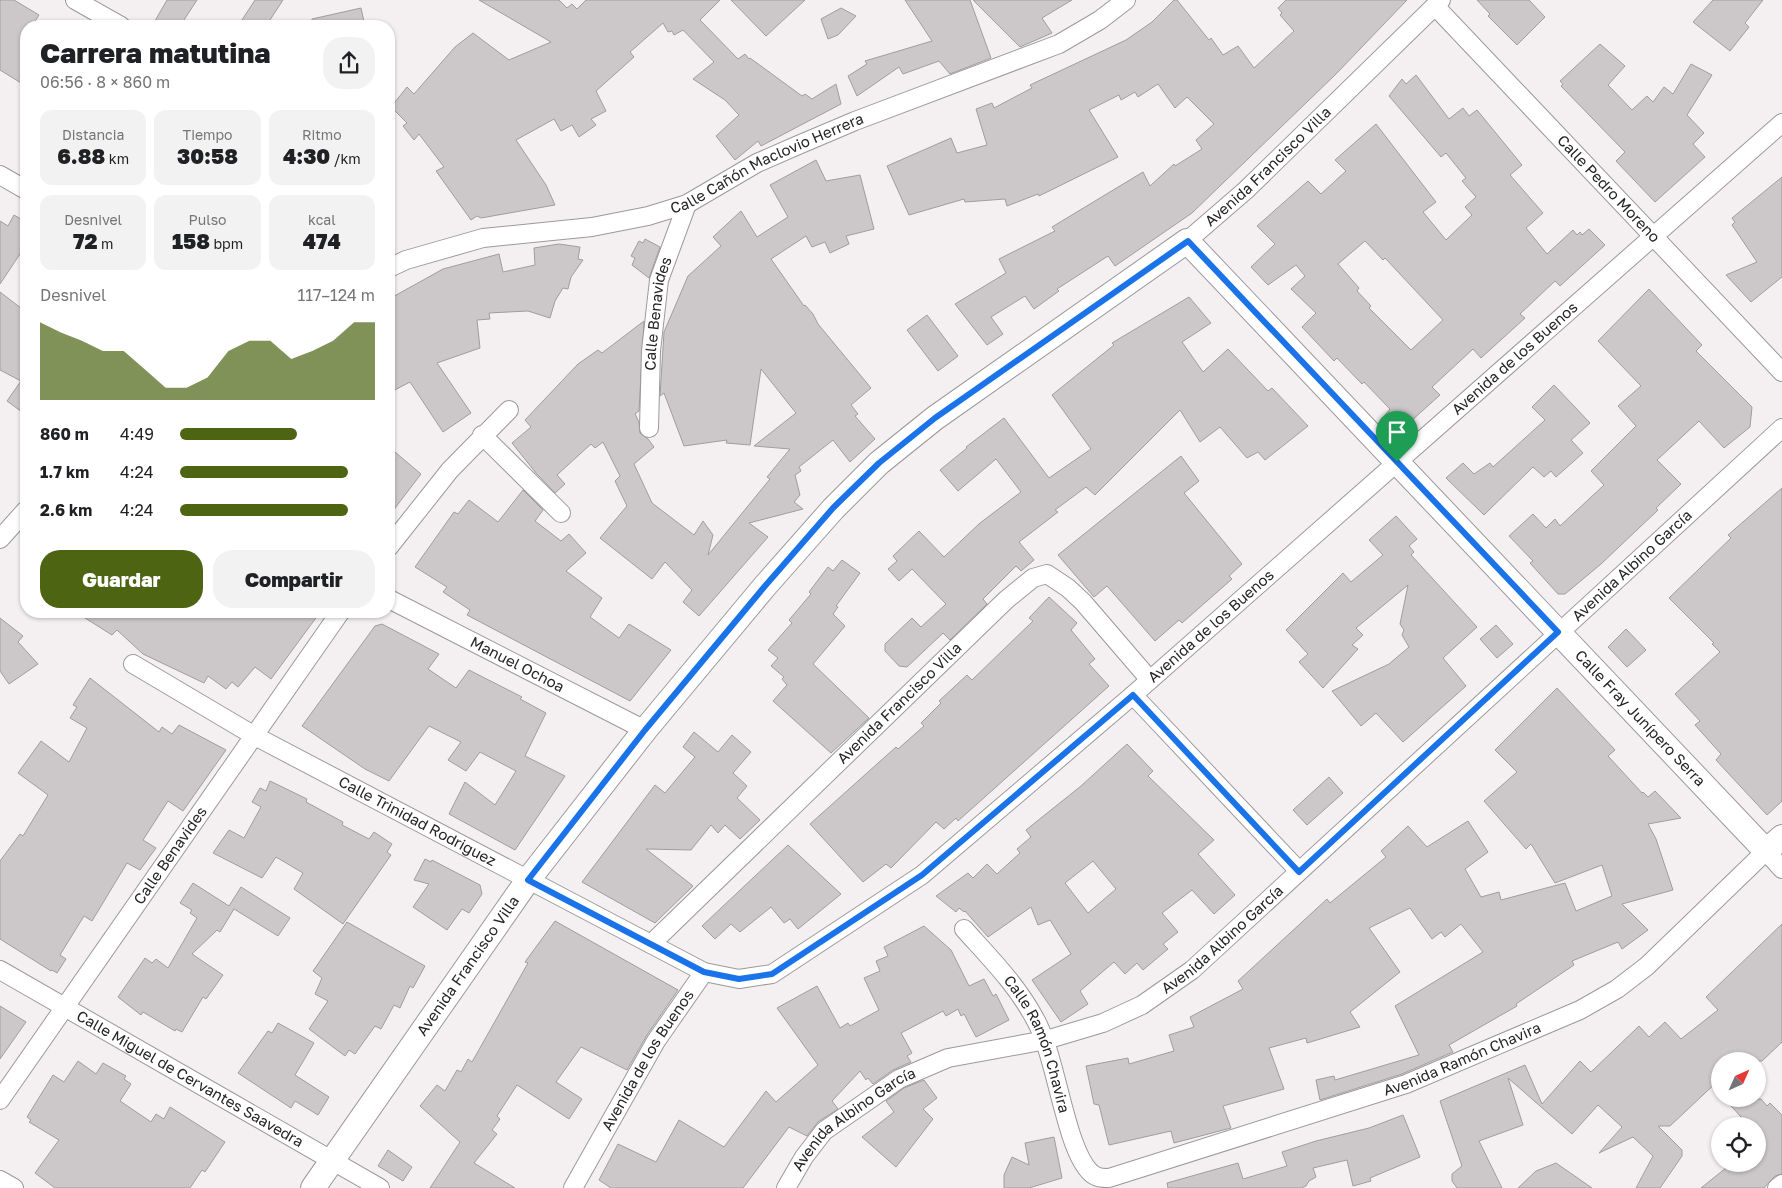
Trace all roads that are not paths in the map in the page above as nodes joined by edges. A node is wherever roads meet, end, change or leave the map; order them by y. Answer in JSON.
{"nodes":[{"id":1,"x":75,"y":0,"type":"edge"},
{"id":2,"x":1126,"y":0,"type":"edge"},
{"id":3,"x":1438,"y":3,"type":"edge"},
{"id":4,"x":110,"y":20,"type":"edge"},
{"id":5,"x":1782,"y":123,"type":"edge"},
{"id":6,"x":0,"y":174,"type":"edge"},
{"id":7,"x":20,"y":186,"type":"edge"},
{"id":8,"x":687,"y":204,"type":"junction"},
{"id":9,"x":1653,"y":236,"type":"junction"},
{"id":10,"x":1188,"y":241,"type":"junction"},
{"id":11,"x":395,"y":265,"type":"edge"},
{"id":12,"x":1782,"y":372,"type":"edge"},
{"id":13,"x":509,"y":410,"type":"dead end"},
{"id":14,"x":649,"y":428,"type":"dead end"},
{"id":15,"x":1782,"y":428,"type":"edge"},
{"id":16,"x":482,"y":435,"type":"junction"},
{"id":17,"x":1397,"y":462,"type":"junction"},
{"id":18,"x":561,"y":513,"type":"dead end"},
{"id":19,"x":20,"y":517,"type":"edge"},
{"id":20,"x":0,"y":539,"type":"edge"},
{"id":21,"x":395,"y":539,"type":"edge"},
{"id":22,"x":395,"y":602,"type":"edge"},
{"id":23,"x":336,"y":618,"type":"edge"},
{"id":24,"x":1558,"y":632,"type":"junction"},
{"id":25,"x":133,"y":664,"type":"dead end"},
{"id":26,"x":1150,"y":680,"type":"junction"},
{"id":27,"x":1133,"y":695,"type":"junction"},
{"id":28,"x":645,"y":730,"type":"junction"},
{"id":29,"x":253,"y":735,"type":"junction"},
{"id":30,"x":1774,"y":844,"type":"edge"},
{"id":31,"x":1782,"y":868,"type":"edge"},
{"id":32,"x":1299,"y":872,"type":"junction"},
{"id":33,"x":528,"y":880,"type":"junction"},
{"id":34,"x":964,"y":929,"type":"dead end"},
{"id":35,"x":651,"y":944,"type":"junction"},
{"id":36,"x":0,"y":970,"type":"edge"},
{"id":37,"x":704,"y":972,"type":"junction"},
{"id":38,"x":64,"y":1008,"type":"junction"},
{"id":39,"x":1046,"y":1040,"type":"junction"},
{"id":40,"x":0,"y":1100,"type":"edge"},
{"id":41,"x":333,"y":1160,"type":"junction"},
{"id":42,"x":1090,"y":1172,"type":"joint"},
{"id":43,"x":0,"y":1180,"type":"edge"},
{"id":44,"x":1782,"y":1184,"type":"edge"},
{"id":45,"x":14,"y":1188,"type":"edge"},
{"id":46,"x":313,"y":1188,"type":"edge"},
{"id":47,"x":380,"y":1188,"type":"edge"},
{"id":48,"x":573,"y":1188,"type":"edge"},
{"id":49,"x":786,"y":1188,"type":"edge"},
{"id":50,"x":1777,"y":1188,"type":"edge"}],
"edges":[{"from":1,"to":4,"type":"street"},
{"from":2,"to":8,"type":"street","name":"Calle Cañón Maclovio Herrera"},
{"from":3,"to":9,"type":"street","name":"Calle Pedro Moreno"},
{"from":3,"to":10,"type":"street","name":"Avenida Francisco Villa"},
{"from":5,"to":9,"type":"street","name":"Avenida de los Buenos"},
{"from":6,"to":7,"type":"street"},
{"from":8,"to":11,"type":"street","name":"Calle Cañón Maclovio Herrera"},
{"from":8,"to":14,"type":"street","name":"Calle Benavides"},
{"from":9,"to":12,"type":"street","name":"Calle Pedro Moreno"},
{"from":9,"to":17,"type":"street","name":"Avenida de los Buenos"},
{"from":10,"to":17,"type":"main road","name":"Calle Fray Junípero Serra"},
{"from":10,"to":28,"type":"main road","name":"Avenida Francisco Villa"},
{"from":13,"to":16,"type":"street"},
{"from":15,"to":24,"type":"street","name":"Avenida Albino García"},
{"from":16,"to":18,"type":"street"},
{"from":16,"to":21,"type":"street"},
{"from":17,"to":24,"type":"main road","name":"Calle Fray Junípero Serra"},
{"from":17,"to":26,"type":"street","name":"Avenida de los Buenos"},
{"from":19,"to":20,"type":"street"},
{"from":22,"to":28,"type":"street","name":"Manuel Ochoa"},
{"from":23,"to":29,"type":"street","name":"Calle Benavides"},
{"from":24,"to":30,"type":"main road","name":"Calle Fray Junípero Serra"},
{"from":24,"to":32,"type":"street","name":"Avenida Albino García"},
{"from":25,"to":29,"type":"street","name":"Calle Trinidad Rodriguez"},
{"from":26,"to":27,"type":"street","name":"Avenida de los Buenos"},
{"from":26,"to":35,"type":"street","name":"Avenida Francisco Villa"},
{"from":27,"to":32,"type":"street"},
{"from":27,"to":37,"type":"street","name":"Avenida de los Buenos"},
{"from":28,"to":33,"type":"main road","name":"Avenida Francisco Villa"},
{"from":29,"to":33,"type":"street","name":"Calle Trinidad Rodriguez"},
{"from":29,"to":38,"type":"street","name":"Calle Benavides"},
{"from":30,"to":31,"type":"street","name":"Calle Fray Junípero Serra"},
{"from":30,"to":42,"type":"street","name":"Avenida Ramón Chavira"},
{"from":32,"to":39,"type":"street","name":"Avenida Albino García"},
{"from":33,"to":35,"type":"street","name":"Calle Trinidad Rodriguez"},
{"from":33,"to":41,"type":"main road","name":"Avenida Francisco Villa"},
{"from":34,"to":39,"type":"street","name":"Calle Ramón Chavira"},
{"from":35,"to":37,"type":"street","name":"Calle Trinidad Rodriguez"},
{"from":36,"to":38,"type":"street","name":"Calle Miguel de Cervantes Saavedra"},
{"from":37,"to":48,"type":"street","name":"Avenida de los Buenos"},
{"from":38,"to":40,"type":"street","name":"Calle Benavides"},
{"from":38,"to":41,"type":"street","name":"Calle Miguel de Cervantes Saavedra"},
{"from":39,"to":42,"type":"street","name":"Calle Ramón Chavira"},
{"from":39,"to":49,"type":"street","name":"Avenida Albino García"},
{"from":41,"to":46,"type":"main road","name":"Avenida Francisco Villa"},
{"from":41,"to":47,"type":"street","name":"Calle Miguel de Cervantes Saavedra"},
{"from":43,"to":45,"type":"street"},
{"from":44,"to":50,"type":"street"}]}
